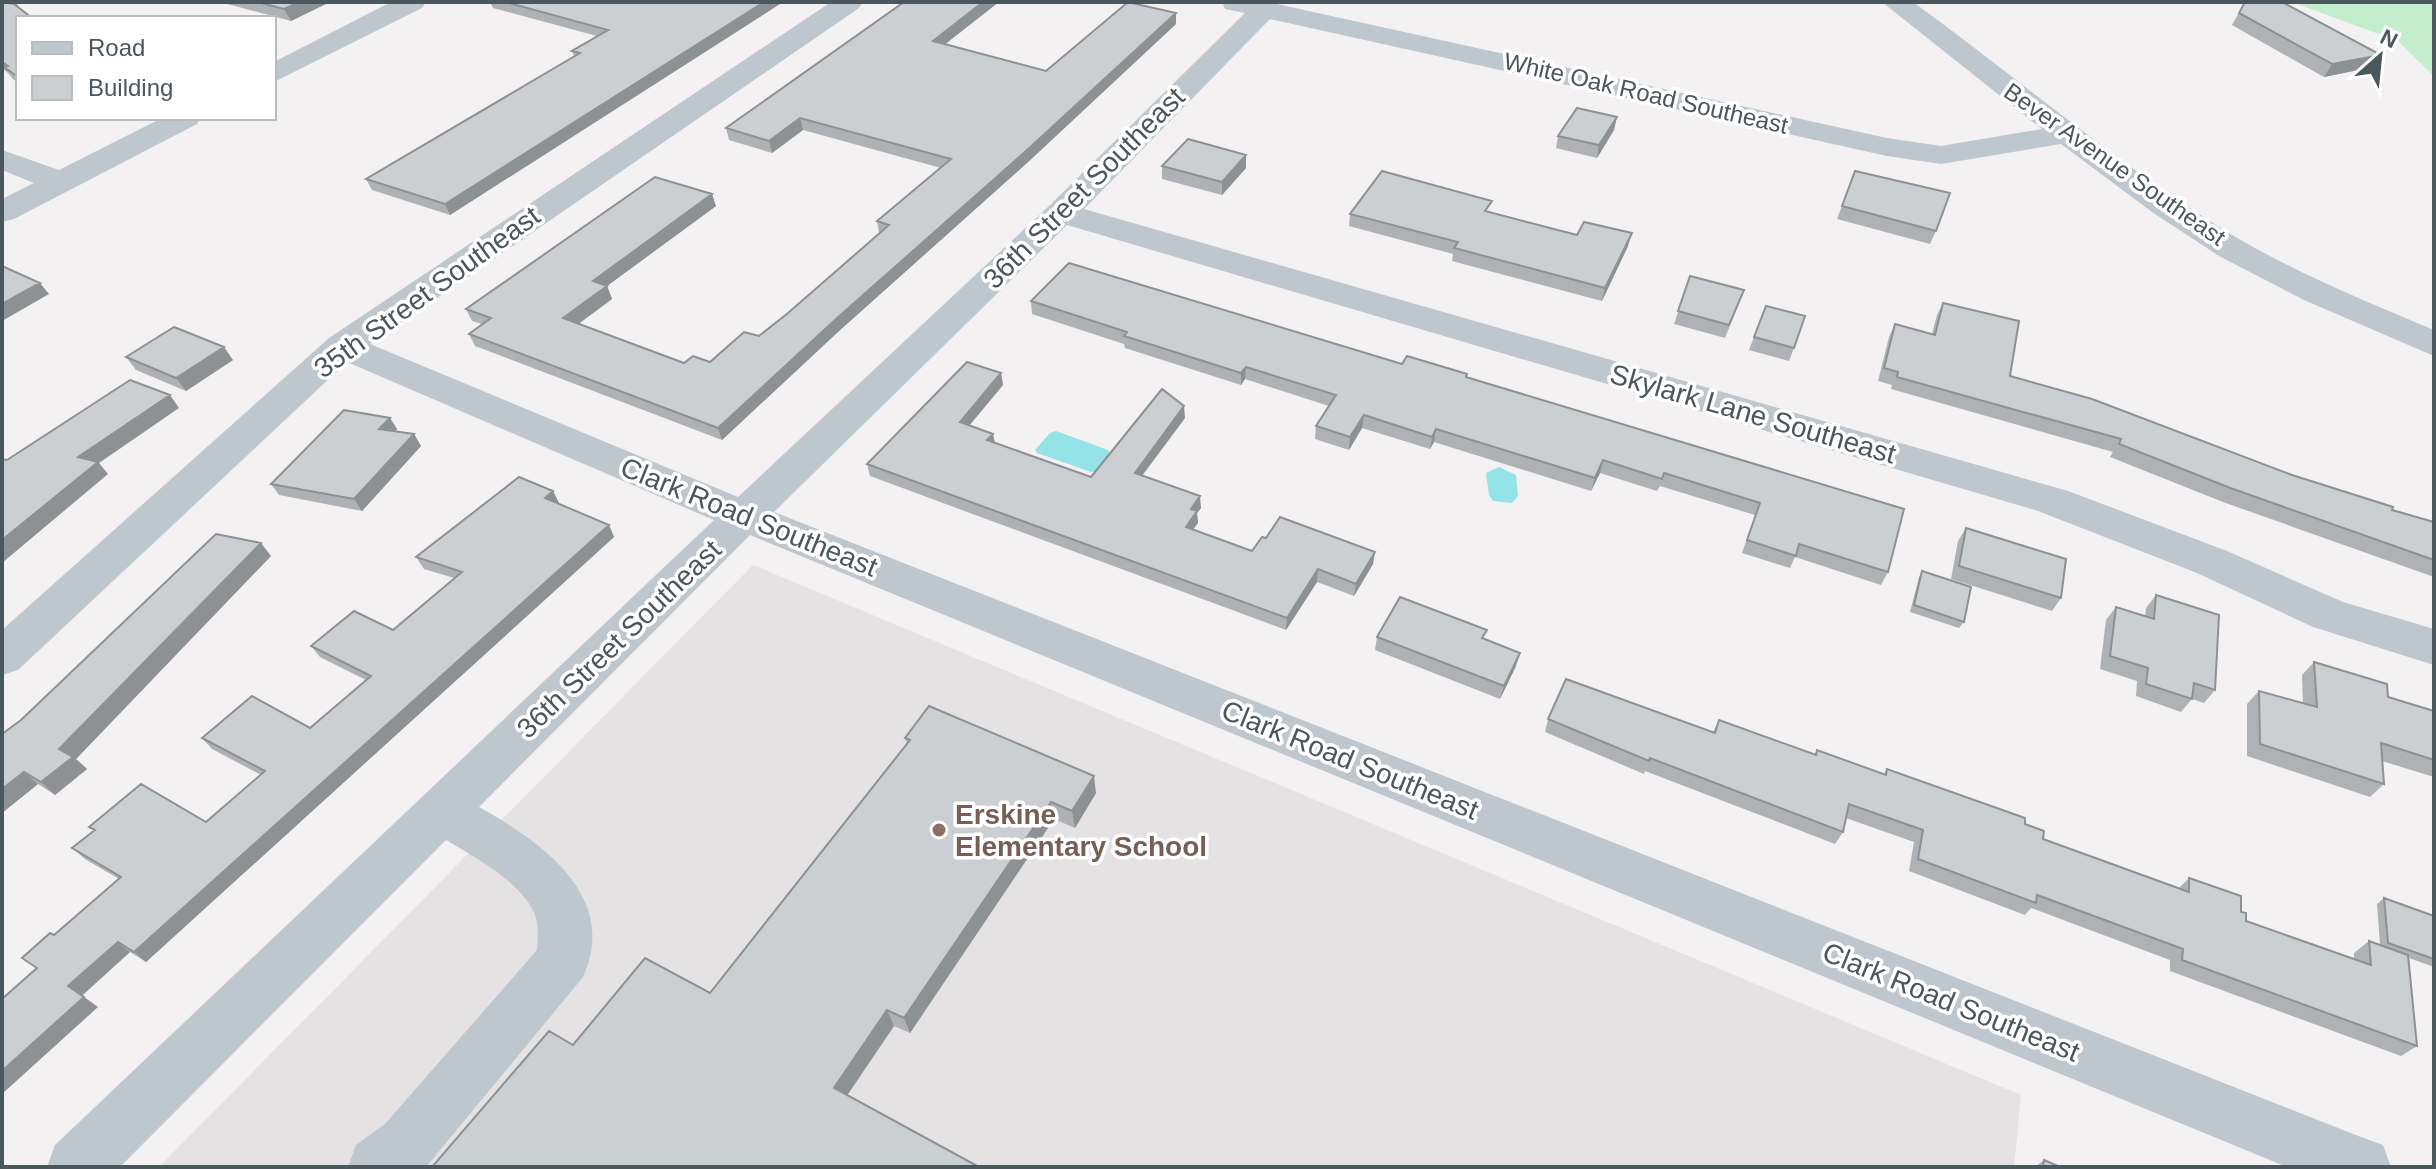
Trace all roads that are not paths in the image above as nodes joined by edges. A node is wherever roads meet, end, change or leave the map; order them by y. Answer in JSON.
{"nodes":[{"id":1,"x":412,"y":2,"type":"edge"},
{"id":2,"x":849,"y":2,"type":"edge"},
{"id":3,"x":1896,"y":2,"type":"edge"},
{"id":4,"x":1246,"y":6,"type":"edge"},
{"id":5,"x":276,"y":72,"type":"edge"},
{"id":6,"x":182,"y":120,"type":"edge"},
{"id":7,"x":2065,"y":134,"type":"junction"},
{"id":8,"x":2,"y":159,"type":"edge"},
{"id":9,"x":61,"y":182,"type":"junction"},
{"id":10,"x":2,"y":212,"type":"edge"},
{"id":11,"x":1061,"y":213,"type":"junction"},
{"id":12,"x":2434,"y":344,"type":"edge"},
{"id":13,"x":342,"y":346,"type":"junction"},
{"id":14,"x":744,"y":516,"type":"junction"},
{"id":15,"x":2434,"y":647,"type":"edge"},
{"id":16,"x":2,"y":657,"type":"edge"},
{"id":17,"x":441,"y":812,"type":"junction"},
{"id":18,"x":77,"y":1167,"type":"edge"},
{"id":19,"x":378,"y":1167,"type":"edge"},
{"id":20,"x":2361,"y":1167,"type":"edge"}],
"edges":[{"from":1,"to":5,"type":"street"},
{"from":2,"to":13,"type":"street","name":"35th Street Southeast"},
{"from":3,"to":7,"type":"street","name":"Bever Avenue Southeast"},
{"from":4,"to":7,"type":"street","name":"White Oak Road Southeast"},
{"from":4,"to":11,"type":"street","name":"36th Street Southeast"},
{"from":6,"to":9,"type":"street"},
{"from":7,"to":12,"type":"street","name":"Bever Avenue Southeast"},
{"from":8,"to":9,"type":"street"},
{"from":9,"to":10,"type":"street"},
{"from":11,"to":14,"type":"street","name":"36th Street Southeast"},
{"from":11,"to":15,"type":"street","name":"Skylark Lane Southeast"},
{"from":13,"to":14,"type":"street","name":"Clark Road Southeast"},
{"from":13,"to":16,"type":"street","name":"35th Street Southeast"},
{"from":14,"to":17,"type":"street","name":"36th Street Southeast"},
{"from":14,"to":20,"type":"street","name":"Clark Road Southeast"},
{"from":17,"to":18,"type":"street","name":"36th Street Southeast"},
{"from":17,"to":19,"type":"street"}]}
